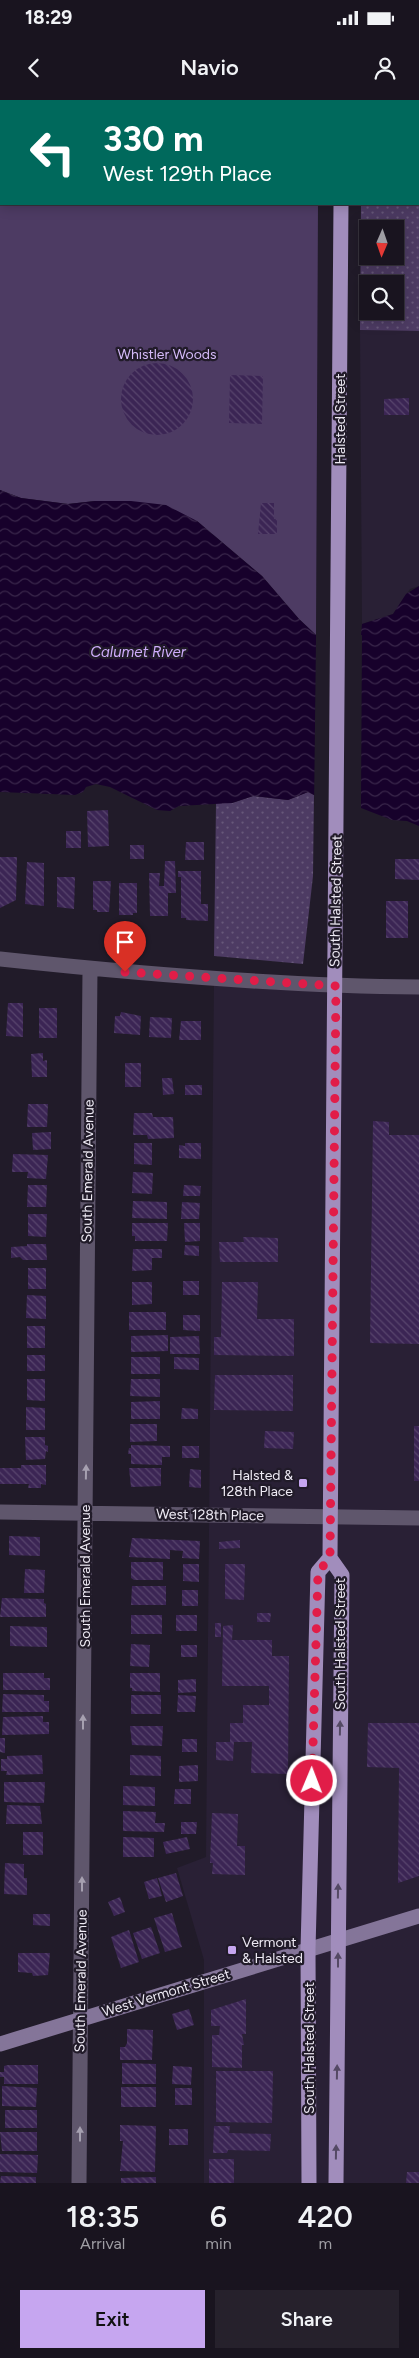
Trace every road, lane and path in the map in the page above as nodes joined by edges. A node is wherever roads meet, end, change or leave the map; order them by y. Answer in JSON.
{"nodes":[{"id":1,"x":341,"y":205,"type":"edge"},
{"id":2,"x":339,"y":635,"type":"joint"},
{"id":3,"x":0,"y":959,"type":"edge"},
{"id":4,"x":90,"y":969,"type":"junction"},
{"id":5,"x":336,"y":986,"type":"junction"},
{"id":6,"x":419,"y":987,"type":"edge"},
{"id":7,"x":0,"y":1512,"type":"edge"},
{"id":8,"x":85,"y":1514,"type":"junction"},
{"id":9,"x":330,"y":1517,"type":"junction"},
{"id":10,"x":419,"y":1518,"type":"edge"},
{"id":11,"x":330,"y":1558,"type":"junction"},
{"id":12,"x":419,"y":1916,"type":"edge"},
{"id":13,"x":338,"y":1940,"type":"junction"},
{"id":14,"x":308,"y":1948,"type":"junction"},
{"id":15,"x":81,"y":2019,"type":"junction"},
{"id":16,"x":0,"y":2044,"type":"edge"},
{"id":17,"x":80,"y":2183,"type":"edge"},
{"id":18,"x":309,"y":2183,"type":"edge"},
{"id":19,"x":336,"y":2183,"type":"edge"}],
"edges":[{"from":1,"to":2,"type":"main road","name":"Halsted Street"},
{"from":2,"to":5,"type":"main road","name":"South Halsted Street"},
{"from":3,"to":4,"type":"street"},
{"from":4,"to":5,"type":"street"},
{"from":8,"to":4,"type":"street","name":"South Emerald Avenue","one_way":true},
{"from":5,"to":6,"type":"street"},
{"from":5,"to":9,"type":"main road","name":"South Halsted Street"},
{"from":7,"to":8,"type":"street","name":"West 128th Place"},
{"from":8,"to":9,"type":"street","name":"West 128th Place"},
{"from":15,"to":8,"type":"street","name":"South Emerald Avenue","one_way":true},
{"from":9,"to":10,"type":"street","name":"West 128th Place"},
{"from":9,"to":11,"type":"main road","name":"South Halsted Street"},
{"from":13,"to":11,"type":"main road","name":"South Halsted Street","one_way":true},
{"from":11,"to":14,"type":"main road","name":"South Halsted Street"},
{"from":12,"to":13,"type":"street","name":"West Vermont Street"},
{"from":13,"to":14,"type":"street","name":"West Vermont Street"},
{"from":19,"to":13,"type":"main road","name":"South Halsted Street","one_way":true},
{"from":14,"to":15,"type":"street","name":"West Vermont Street"},
{"from":14,"to":18,"type":"main road","name":"South Halsted Street"},
{"from":15,"to":16,"type":"street","name":"West Vermont Street"},
{"from":17,"to":15,"type":"street","name":"South Emerald Avenue","one_way":true}]}
